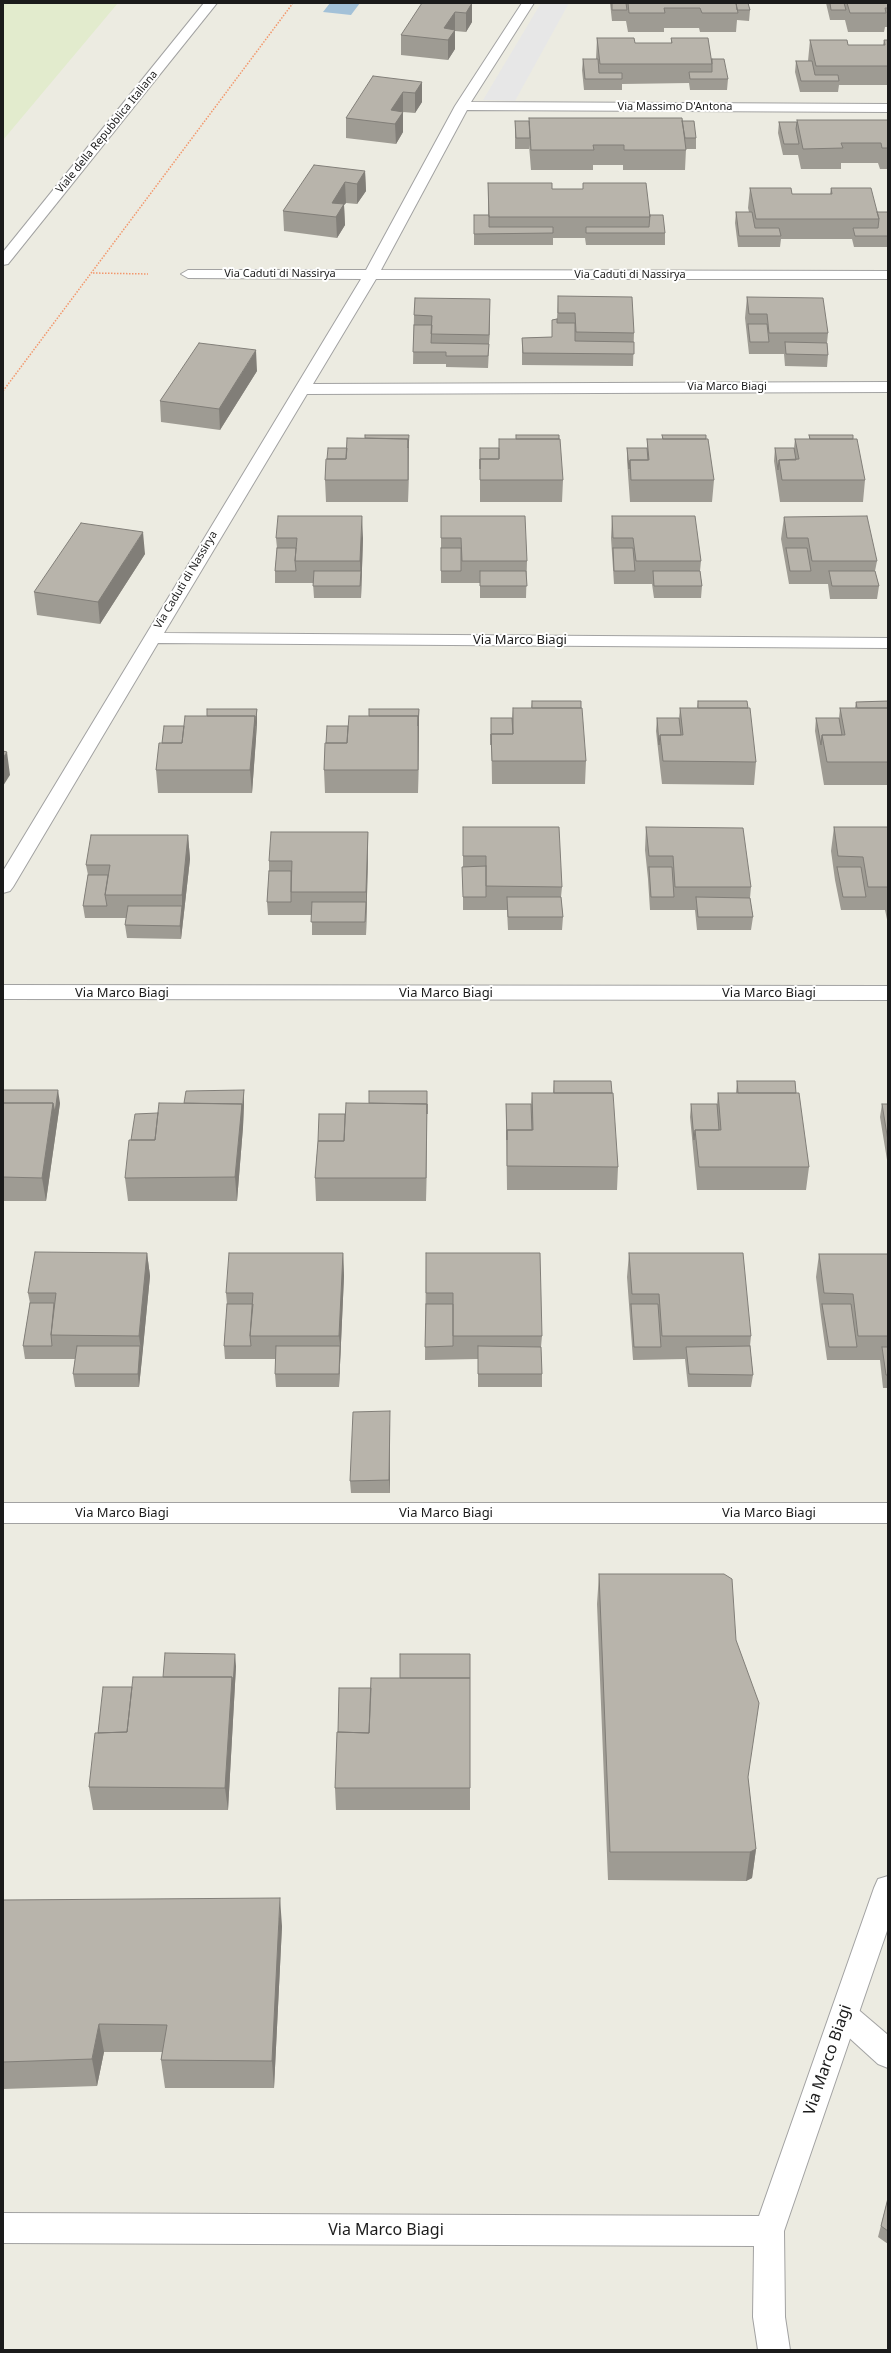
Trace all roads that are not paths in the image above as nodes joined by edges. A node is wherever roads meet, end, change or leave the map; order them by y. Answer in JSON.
{"nodes":[{"id":1,"x":211,"y":3,"type":"edge"},
{"id":2,"x":528,"y":3,"type":"edge"},
{"id":3,"x":462,"y":106,"type":"junction"},
{"id":4,"x":888,"y":108,"type":"edge"},
{"id":5,"x":3,"y":261,"type":"edge"},
{"id":6,"x":188,"y":274,"type":"road end"},
{"id":7,"x":371,"y":274,"type":"junction"},
{"id":8,"x":888,"y":275,"type":"edge"},
{"id":9,"x":888,"y":387,"type":"edge"},
{"id":10,"x":302,"y":389,"type":"junction"},
{"id":11,"x":152,"y":638,"type":"junction"},
{"id":12,"x":888,"y":642,"type":"edge"},
{"id":13,"x":3,"y":887,"type":"edge"},
{"id":14,"x":3,"y":992,"type":"edge"},
{"id":15,"x":888,"y":993,"type":"edge"},
{"id":16,"x":888,"y":1512,"type":"edge"},
{"id":17,"x":3,"y":1513,"type":"edge"},
{"id":18,"x":888,"y":1888,"type":"edge"},
{"id":19,"x":844,"y":2015,"type":"junction"},
{"id":20,"x":888,"y":2054,"type":"edge"},
{"id":21,"x":3,"y":2228,"type":"edge"},
{"id":22,"x":768,"y":2231,"type":"junction"},
{"id":23,"x":774,"y":2350,"type":"edge"}],
"edges":[{"from":1,"to":5,"type":"street","name":"Viale della Repubblica Italiana"},
{"from":2,"to":3,"type":"street","name":"Via Caduti di Nassirya"},
{"from":3,"to":4,"type":"street","name":"Via Massimo D'Antona"},
{"from":3,"to":7,"type":"street","name":"Via Caduti di Nassirya"},
{"from":6,"to":7,"type":"street","name":"Via Caduti di Nassirya"},
{"from":7,"to":8,"type":"street","name":"Via Caduti di Nassirya"},
{"from":7,"to":10,"type":"street","name":"Via Caduti di Nassirya"},
{"from":9,"to":10,"type":"street","name":"Via Marco Biagi"},
{"from":10,"to":11,"type":"street","name":"Via Caduti di Nassirya"},
{"from":11,"to":12,"type":"street","name":"Via Marco Biagi"},
{"from":11,"to":13,"type":"street","name":"Via Caduti di Nassirya"},
{"from":14,"to":15,"type":"street","name":"Via Marco Biagi"},
{"from":16,"to":17,"type":"street","name":"Via Marco Biagi"},
{"from":18,"to":19,"type":"street","name":"Via Marco Biagi"},
{"from":19,"to":20,"type":"street"},
{"from":19,"to":22,"type":"street","name":"Via Marco Biagi"},
{"from":21,"to":22,"type":"street","name":"Via Marco Biagi"},
{"from":22,"to":23,"type":"street","name":"Via Marco Biagi"}]}
